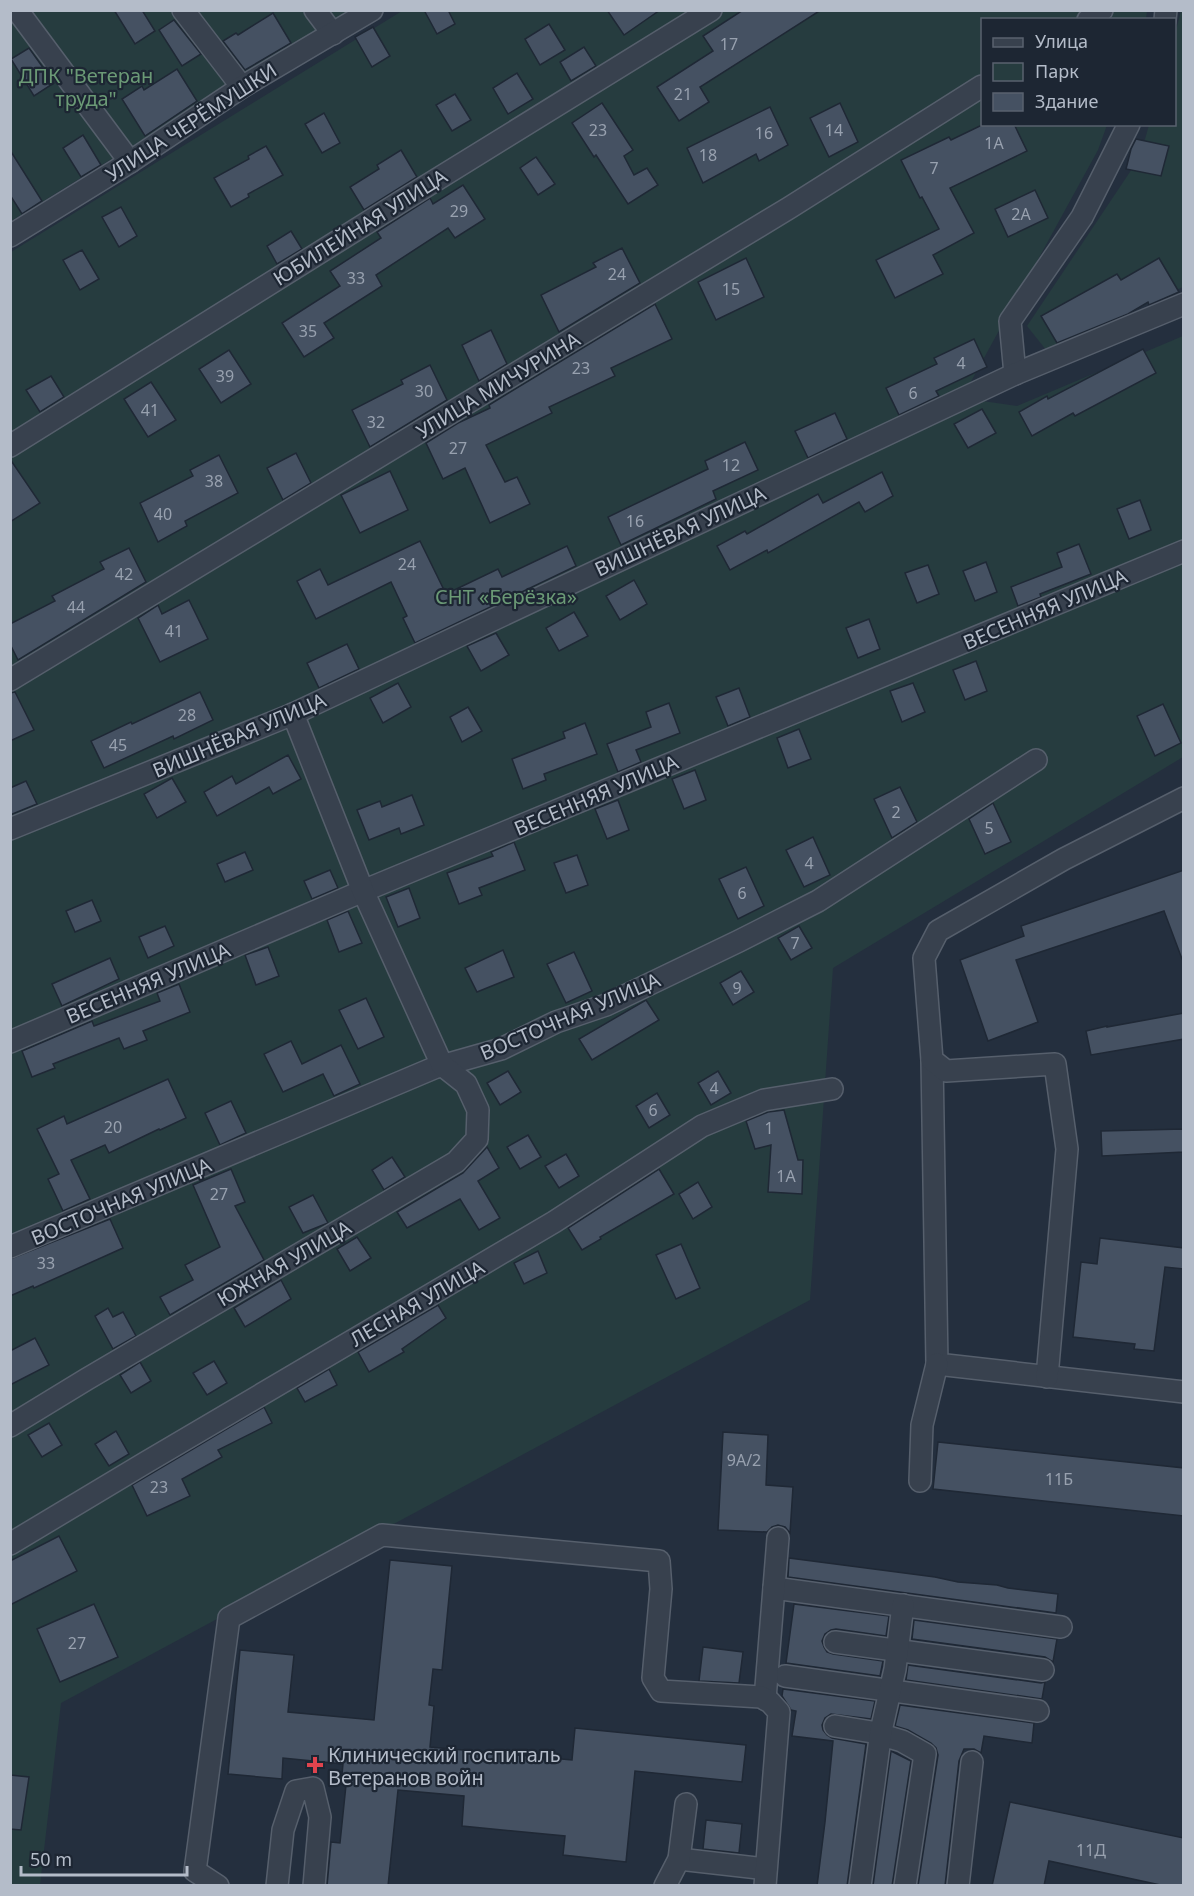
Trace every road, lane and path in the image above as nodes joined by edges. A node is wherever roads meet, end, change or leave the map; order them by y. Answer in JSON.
{"nodes":[{"id":1,"x":17,"y":10,"type":"edge"},
{"id":2,"x":183,"y":10,"type":"edge"},
{"id":3,"x":315,"y":10,"type":"edge"},
{"id":4,"x":372,"y":10,"type":"edge"},
{"id":5,"x":711,"y":10,"type":"edge"},
{"id":6,"x":333,"y":34,"type":"junction"},
{"id":7,"x":242,"y":87,"type":"junction"},
{"id":8,"x":981,"y":87,"type":"edge"},
{"id":9,"x":1128,"y":126,"type":"edge"},
{"id":10,"x":130,"y":162,"type":"junction"},
{"id":11,"x":10,"y":236,"type":"edge"},
{"id":12,"x":1184,"y":304,"type":"edge"},
{"id":13,"x":1015,"y":374,"type":"junction"},
{"id":14,"x":10,"y":446,"type":"edge"},
{"id":15,"x":1184,"y":551,"type":"edge"},
{"id":16,"x":10,"y":680,"type":"edge"},
{"id":17,"x":293,"y":714,"type":"junction"},
{"id":18,"x":1036,"y":760,"type":"dead end"},
{"id":19,"x":1184,"y":798,"type":"edge"},
{"id":20,"x":10,"y":829,"type":"edge"},
{"id":21,"x":363,"y":891,"type":"junction"},
{"id":22,"x":10,"y":1042,"type":"edge"},
{"id":23,"x":932,"y":1060,"type":"junction"},
{"id":24,"x":442,"y":1065,"type":"junction"},
{"id":25,"x":832,"y":1089,"type":"dead end"},
{"id":26,"x":10,"y":1247,"type":"edge"},
{"id":27,"x":937,"y":1364,"type":"junction"},
{"id":28,"x":1047,"y":1377,"type":"junction"},
{"id":29,"x":1184,"y":1392,"type":"edge"},
{"id":30,"x":10,"y":1426,"type":"edge"},
{"id":31,"x":920,"y":1481,"type":"dead end"},
{"id":32,"x":778,"y":1539,"type":"dead end"},
{"id":33,"x":10,"y":1544,"type":"edge"},
{"id":34,"x":774,"y":1588,"type":"junction"},
{"id":35,"x":903,"y":1605,"type":"junction"},
{"id":36,"x":1061,"y":1627,"type":"dead end"},
{"id":37,"x":835,"y":1642,"type":"dead end"},
{"id":38,"x":898,"y":1649,"type":"junction"},
{"id":39,"x":1043,"y":1670,"type":"dead end"},
{"id":40,"x":785,"y":1676,"type":"dead end"},
{"id":41,"x":890,"y":1691,"type":"junction"},
{"id":42,"x":765,"y":1699,"type":"junction"},
{"id":43,"x":1038,"y":1711,"type":"dead end"},
{"id":44,"x":835,"y":1726,"type":"dead end"},
{"id":45,"x":881,"y":1735,"type":"junction"},
{"id":46,"x":972,"y":1762,"type":"dead end"},
{"id":47,"x":686,"y":1804,"type":"dead end"},
{"id":48,"x":679,"y":1858,"type":"junction"},
{"id":49,"x":766,"y":1877,"type":"edge"},
{"id":50,"x":219,"y":1886,"type":"edge"},
{"id":51,"x":277,"y":1886,"type":"edge"},
{"id":52,"x":314,"y":1886,"type":"edge"},
{"id":53,"x":665,"y":1886,"type":"edge"},
{"id":54,"x":860,"y":1886,"type":"edge"},
{"id":55,"x":905,"y":1886,"type":"edge"},
{"id":56,"x":958,"y":1886,"type":"edge"}],
"edges":[{"from":1,"to":10,"type":"street"},
{"from":2,"to":7,"type":"street"},
{"from":3,"to":6,"type":"street"},
{"from":4,"to":6,"type":"street","name":"УЛИЦА ЧЕРЁМУШКИ"},
{"from":5,"to":14,"type":"street","name":"ЮБИЛЕЙНАЯ УЛИЦА"},
{"from":6,"to":7,"type":"street","name":"УЛИЦА ЧЕРЁМУШКИ"},
{"from":7,"to":10,"type":"street","name":"УЛИЦА ЧЕРЁМУШКИ"},
{"from":8,"to":16,"type":"street","name":"УЛИЦА МИЧУРИНА"},
{"from":9,"to":13,"type":"street"},
{"from":10,"to":11,"type":"street","name":"УЛИЦА ЧЕРЁМУШКИ"},
{"from":12,"to":13,"type":"street","name":"ВИШНЁВАЯ УЛИЦА"},
{"from":13,"to":17,"type":"street","name":"ВИШНЁВАЯ УЛИЦА"},
{"from":15,"to":21,"type":"street","name":"ВЕСЕННЯЯ УЛИЦА"},
{"from":17,"to":20,"type":"street","name":"ВИШНЁВАЯ УЛИЦА"},
{"from":17,"to":21,"type":"street"},
{"from":18,"to":24,"type":"street","name":"ВОСТОЧНАЯ УЛИЦА"},
{"from":19,"to":23,"type":"street"},
{"from":21,"to":22,"type":"street","name":"ВЕСЕННЯЯ УЛИЦА"},
{"from":21,"to":24,"type":"street"},
{"from":23,"to":27,"type":"street"},
{"from":23,"to":28,"type":"street"},
{"from":24,"to":26,"type":"street","name":"ВОСТОЧНАЯ УЛИЦА"},
{"from":24,"to":30,"type":"street","name":"ЮЖНАЯ УЛИЦА"},
{"from":25,"to":33,"type":"street","name":"ЛЕСНАЯ УЛИЦА"},
{"from":27,"to":28,"type":"street"},
{"from":27,"to":31,"type":"street"},
{"from":28,"to":29,"type":"street"},
{"from":32,"to":34,"type":"street"},
{"from":34,"to":35,"type":"street"},
{"from":34,"to":42,"type":"street"},
{"from":35,"to":36,"type":"street"},
{"from":35,"to":38,"type":"street"},
{"from":37,"to":38,"type":"street"},
{"from":38,"to":39,"type":"street"},
{"from":38,"to":41,"type":"street"},
{"from":40,"to":41,"type":"street"},
{"from":41,"to":43,"type":"street"},
{"from":41,"to":45,"type":"street"},
{"from":42,"to":49,"type":"street"},
{"from":42,"to":50,"type":"street"},
{"from":44,"to":45,"type":"street"},
{"from":45,"to":54,"type":"street"},
{"from":45,"to":55,"type":"street"},
{"from":46,"to":56,"type":"street"},
{"from":47,"to":48,"type":"street"},
{"from":48,"to":49,"type":"street"},
{"from":48,"to":53,"type":"street"},
{"from":51,"to":52,"type":"street"}]}
